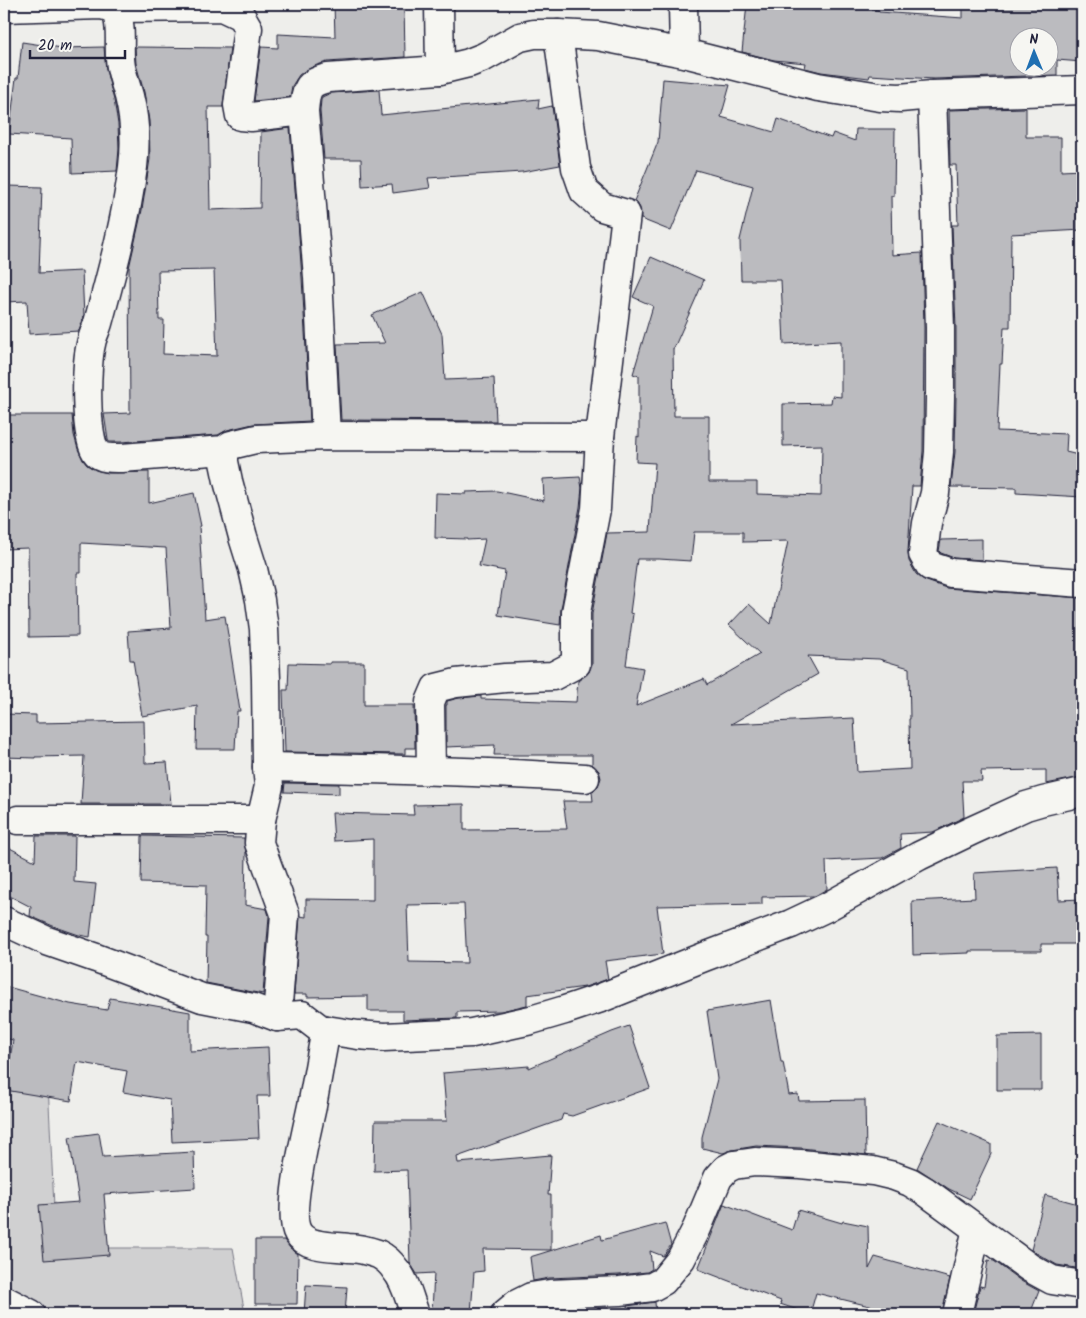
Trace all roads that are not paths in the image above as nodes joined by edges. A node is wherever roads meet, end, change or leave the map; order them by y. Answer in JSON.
{"nodes":[{"id":1,"x":439,"y":4,"type":"edge"},
{"id":2,"x":683,"y":4,"type":"edge"},
{"id":3,"x":40,"y":5,"type":"edge"},
{"id":4,"x":4,"y":8,"type":"edge"},
{"id":5,"x":112,"y":8,"type":"junction"},
{"id":6,"x":558,"y":34,"type":"junction"},
{"id":7,"x":684,"y":53,"type":"junction"},
{"id":8,"x":440,"y":70,"type":"junction"},
{"id":9,"x":1082,"y":90,"type":"edge"},
{"id":10,"x":932,"y":95,"type":"junction"},
{"id":11,"x":304,"y":111,"type":"junction"},
{"id":12,"x":326,"y":436,"type":"junction"},
{"id":13,"x":600,"y":437,"type":"junction"},
{"id":14,"x":224,"y":450,"type":"junction"},
{"id":15,"x":1082,"y":583,"type":"edge"},
{"id":16,"x":267,"y":767,"type":"junction"},
{"id":17,"x":431,"y":770,"type":"junction"},
{"id":18,"x":585,"y":778,"type":"dead end"},
{"id":19,"x":1082,"y":792,"type":"edge"},
{"id":20,"x":18,"y":820,"type":"dead end"},
{"id":21,"x":262,"y":820,"type":"junction"},
{"id":22,"x":4,"y":921,"type":"edge"},
{"id":23,"x":277,"y":1017,"type":"junction"},
{"id":24,"x":326,"y":1030,"type":"junction"},
{"id":25,"x":977,"y":1229,"type":"junction"},
{"id":26,"x":1082,"y":1285,"type":"edge"},
{"id":27,"x":4,"y":1300,"type":"edge"},
{"id":28,"x":31,"y":1314,"type":"edge"},
{"id":29,"x":414,"y":1314,"type":"edge"},
{"id":30,"x":505,"y":1314,"type":"edge"},
{"id":31,"x":957,"y":1314,"type":"edge"}],
"edges":[{"from":1,"to":8,"type":"street"},
{"from":2,"to":7,"type":"street"},
{"from":3,"to":4,"type":"street"},
{"from":3,"to":5,"type":"street"},
{"from":5,"to":11,"type":"street"},
{"from":5,"to":14,"type":"street"},
{"from":6,"to":7,"type":"street"},
{"from":6,"to":8,"type":"street"},
{"from":6,"to":13,"type":"street"},
{"from":7,"to":10,"type":"street"},
{"from":8,"to":11,"type":"street"},
{"from":9,"to":10,"type":"street"},
{"from":10,"to":15,"type":"street"},
{"from":11,"to":12,"type":"street"},
{"from":12,"to":13,"type":"street"},
{"from":12,"to":14,"type":"street"},
{"from":13,"to":17,"type":"street"},
{"from":14,"to":16,"type":"street"},
{"from":16,"to":17,"type":"street"},
{"from":16,"to":21,"type":"street"},
{"from":17,"to":18,"type":"street"},
{"from":19,"to":24,"type":"street"},
{"from":20,"to":21,"type":"street"},
{"from":21,"to":23,"type":"street"},
{"from":22,"to":23,"type":"street"},
{"from":23,"to":24,"type":"street"},
{"from":24,"to":29,"type":"street"},
{"from":25,"to":26,"type":"street"},
{"from":25,"to":30,"type":"street"},
{"from":25,"to":31,"type":"street"},
{"from":27,"to":28,"type":"street"}]}
